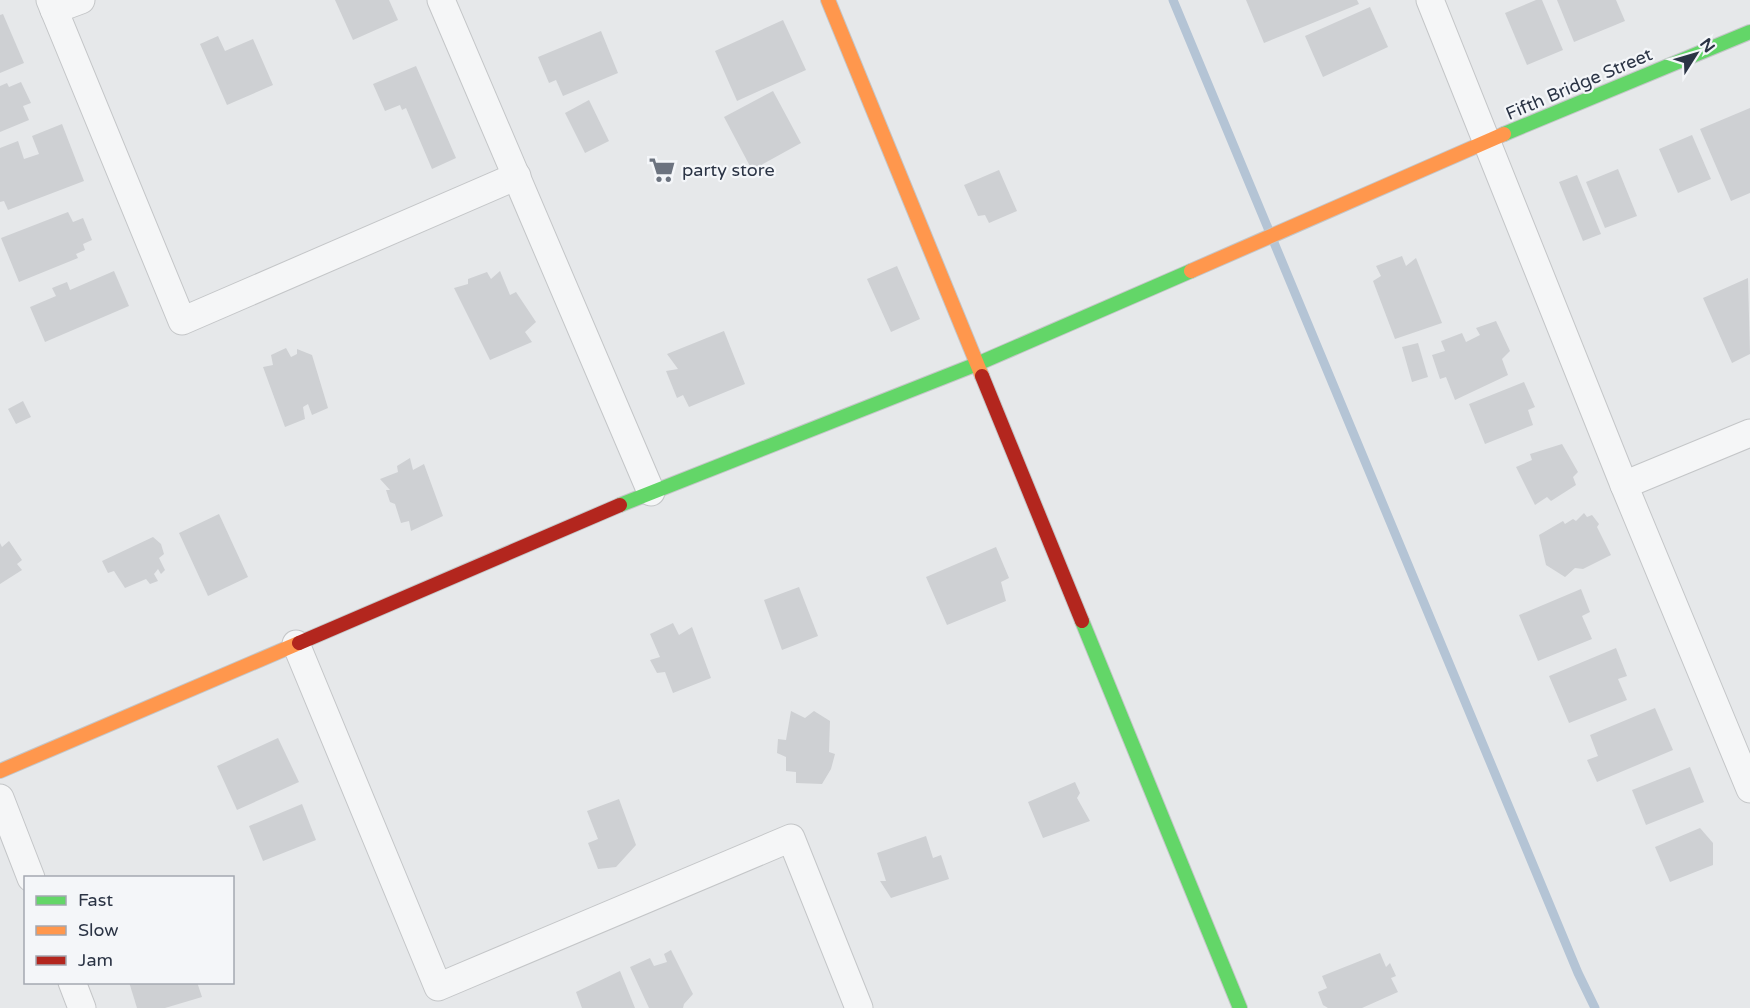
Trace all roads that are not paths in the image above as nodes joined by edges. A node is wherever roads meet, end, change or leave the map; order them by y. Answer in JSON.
{"nodes":[{"id":1,"x":81,"y":0,"type":"edge"},
{"id":2,"x":441,"y":0,"type":"edge"},
{"id":3,"x":828,"y":0,"type":"edge"},
{"id":4,"x":1430,"y":0,"type":"edge"},
{"id":5,"x":52,"y":5,"type":"edge"},
{"id":6,"x":1750,"y":32,"type":"edge"},
{"id":7,"x":1488,"y":141,"type":"junction"},
{"id":8,"x":517,"y":176,"type":"junction"},
{"id":9,"x":977,"y":364,"type":"junction"},
{"id":10,"x":1750,"y":433,"type":"edge"},
{"id":11,"x":1624,"y":485,"type":"junction"},
{"id":12,"x":651,"y":492,"type":"junction"},
{"id":13,"x":296,"y":644,"type":"junction"},
{"id":14,"x":0,"y":771,"type":"edge"},
{"id":15,"x":1750,"y":789,"type":"edge"},
{"id":16,"x":0,"y":798,"type":"edge"},
{"id":17,"x":30,"y":876,"type":"edge"},
{"id":18,"x":73,"y":984,"type":"edge"},
{"id":19,"x":82,"y":1008,"type":"edge"},
{"id":20,"x":860,"y":1008,"type":"edge"},
{"id":21,"x":1240,"y":1008,"type":"edge"}],
"edges":[{"from":1,"to":5,"type":"street"},
{"from":2,"to":8,"type":"street"},
{"from":3,"to":9,"type":"street"},
{"from":4,"to":7,"type":"street"},
{"from":5,"to":8,"type":"street"},
{"from":6,"to":7,"type":"street","name":"Fifth Bridge Street"},
{"from":7,"to":9,"type":"street","name":"Fifth Bridge Street"},
{"from":7,"to":11,"type":"street"},
{"from":8,"to":12,"type":"street"},
{"from":9,"to":12,"type":"street","name":"Fifth Bridge Street"},
{"from":9,"to":21,"type":"street"},
{"from":10,"to":11,"type":"street"},
{"from":11,"to":15,"type":"street"},
{"from":12,"to":13,"type":"street","name":"Fifth Bridge Street"},
{"from":13,"to":14,"type":"street","name":"Fifth Bridge Street"},
{"from":13,"to":20,"type":"street"},
{"from":16,"to":17,"type":"street"},
{"from":18,"to":19,"type":"street"}]}
